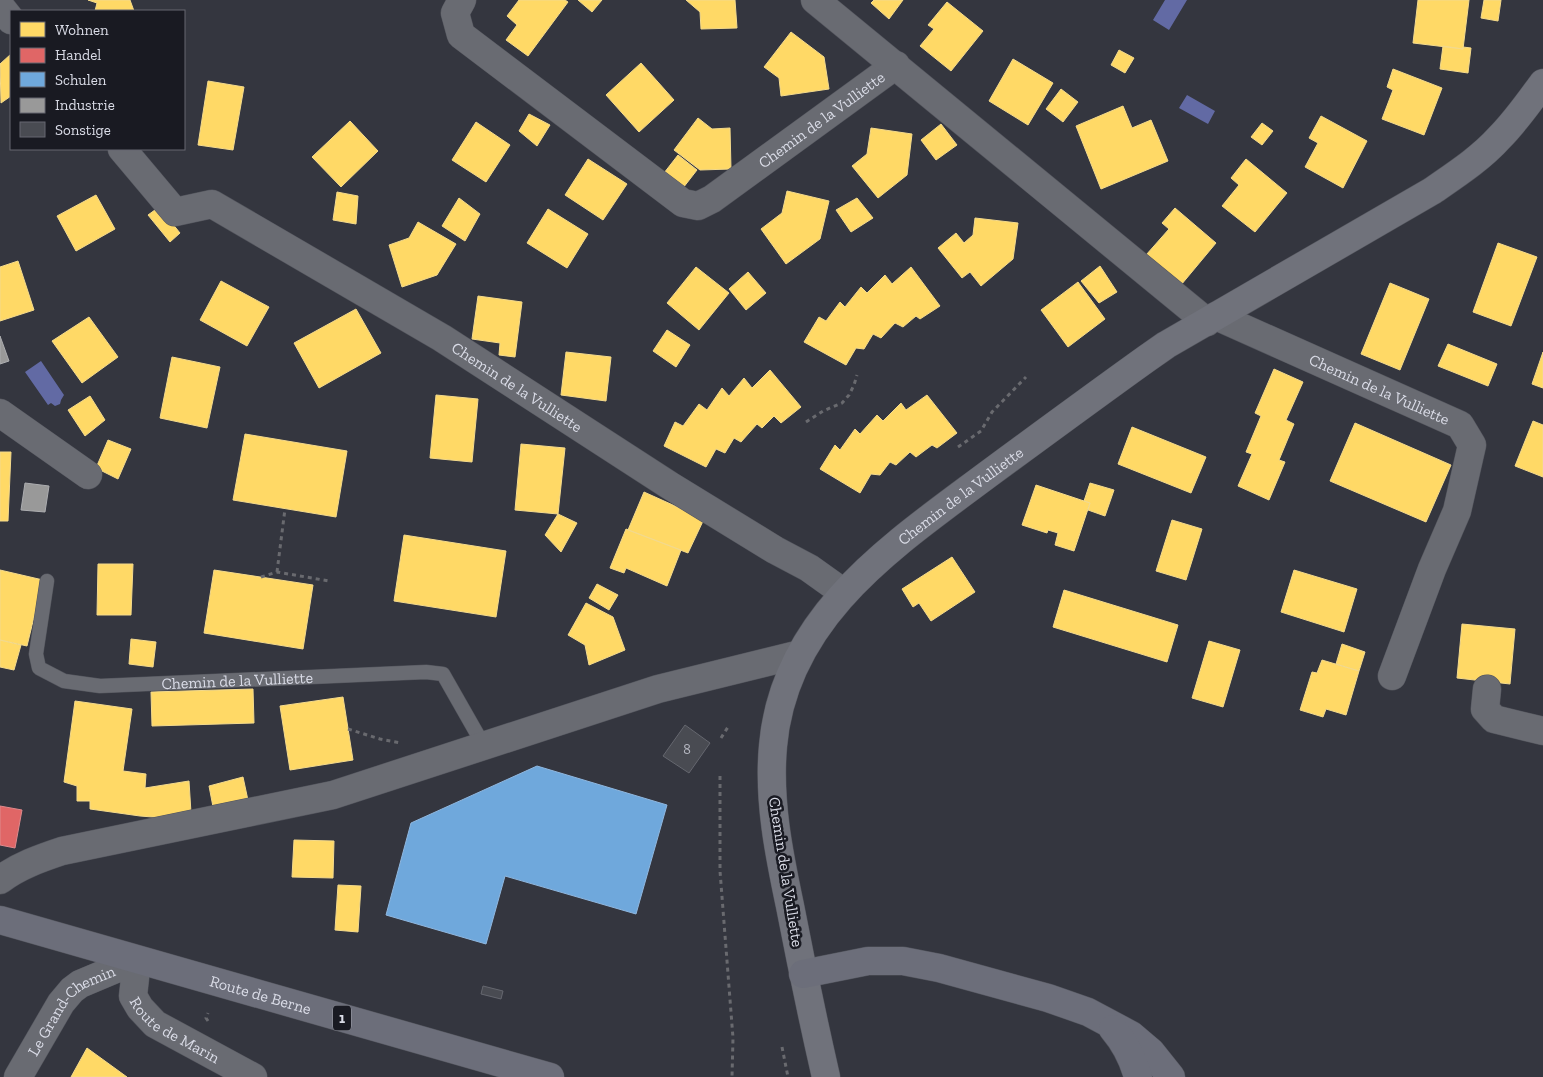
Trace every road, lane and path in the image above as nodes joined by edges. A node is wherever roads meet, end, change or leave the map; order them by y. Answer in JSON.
{"nodes":[{"id":1,"x":462,"y":0,"type":"edge"},
{"id":2,"x":815,"y":0,"type":"edge"},
{"id":3,"x":0,"y":6,"type":"edge"},
{"id":4,"x":10,"y":19,"type":"edge"},
{"id":5,"x":896,"y":66,"type":"junction"},
{"id":6,"x":1543,"y":83,"type":"edge"},
{"id":7,"x":123,"y":150,"type":"edge"},
{"id":8,"x":1212,"y":319,"type":"junction"},
{"id":9,"x":857,"y":374,"type":"dead end"},
{"id":10,"x":1026,"y":378,"type":"dead end"},
{"id":11,"x":0,"y":413,"type":"edge"},
{"id":12,"x":806,"y":422,"type":"dead end"},
{"id":13,"x":958,"y":447,"type":"dead end"},
{"id":14,"x":88,"y":475,"type":"dead end"},
{"id":15,"x":285,"y":509,"type":"dead end"},
{"id":16,"x":278,"y":572,"type":"junction"},
{"id":17,"x":261,"y":578,"type":"dead end"},
{"id":18,"x":47,"y":581,"type":"dead end"},
{"id":19,"x":329,"y":581,"type":"dead end"},
{"id":20,"x":844,"y":593,"type":"junction"},
{"id":21,"x":800,"y":654,"type":"junction"},
{"id":22,"x":1392,"y":676,"type":"dead end"},
{"id":23,"x":1486,"y":689,"type":"dead end"},
{"id":24,"x":728,"y":727,"type":"dead end"},
{"id":25,"x":348,"y":729,"type":"dead end"},
{"id":26,"x":1543,"y":731,"type":"edge"},
{"id":27,"x":721,"y":738,"type":"dead end"},
{"id":28,"x":408,"y":744,"type":"dead end"},
{"id":29,"x":484,"y":746,"type":"junction"},
{"id":30,"x":720,"y":776,"type":"dead end"},
{"id":31,"x":0,"y":880,"type":"edge"},
{"id":32,"x":0,"y":920,"type":"edge"},
{"id":33,"x":137,"y":960,"type":"junction"},
{"id":34,"x":803,"y":974,"type":"junction"},
{"id":35,"x":1107,"y":1022,"type":"junction"},
{"id":36,"x":782,"y":1047,"type":"dead end"},
{"id":37,"x":18,"y":1077,"type":"edge"},
{"id":38,"x":253,"y":1077,"type":"edge"},
{"id":39,"x":550,"y":1077,"type":"edge"},
{"id":40,"x":732,"y":1077,"type":"edge"},
{"id":41,"x":788,"y":1077,"type":"edge"},
{"id":42,"x":826,"y":1077,"type":"edge"},
{"id":43,"x":1138,"y":1077,"type":"edge"},
{"id":44,"x":1171,"y":1077,"type":"edge"}],
"edges":[{"from":1,"to":5,"type":"street","name":"Chemin de la Vulliette"},
{"from":2,"to":5,"type":"street","name":"Chemin de la Vulliette"},
{"from":3,"to":4,"type":"street"},
{"from":5,"to":8,"type":"street","name":"Chemin de la Vulliette"},
{"from":6,"to":8,"type":"main road","name":"Chemin de la Vulliette"},
{"from":7,"to":20,"type":"street","name":"Chemin de la Vulliette"},
{"from":8,"to":20,"type":"main road","name":"Chemin de la Vulliette"},
{"from":8,"to":22,"type":"street","name":"Chemin de la Vulliette"},
{"from":9,"to":12,"type":"path"},
{"from":10,"to":13,"type":"path"},
{"from":11,"to":14,"type":"street"},
{"from":15,"to":16,"type":"path"},
{"from":16,"to":17,"type":"path"},
{"from":16,"to":19,"type":"path"},
{"from":18,"to":29,"type":"lane","name":"Chemin de la Vulliette"},
{"from":20,"to":21,"type":"main road","name":"Chemin de la Vulliette"},
{"from":21,"to":29,"type":"street"},
{"from":21,"to":34,"type":"main road","name":"Chemin de la Vulliette"},
{"from":23,"to":26,"type":"street"},
{"from":24,"to":27,"type":"path"},
{"from":25,"to":28,"type":"path"},
{"from":29,"to":31,"type":"street"},
{"from":30,"to":40,"type":"path"},
{"from":32,"to":33,"type":"main road","name":"Route de Berne","number":"1"},
{"from":33,"to":37,"type":"street","name":"Le Grand-Chemin"},
{"from":33,"to":38,"type":"street","name":"Route de Marin"},
{"from":33,"to":39,"type":"main road","name":"Route de Berne","number":"1"},
{"from":34,"to":35,"type":"main road"},
{"from":34,"to":42,"type":"main road"},
{"from":35,"to":43,"type":"main road"},
{"from":35,"to":44,"type":"main road"},
{"from":36,"to":41,"type":"path"}]}
